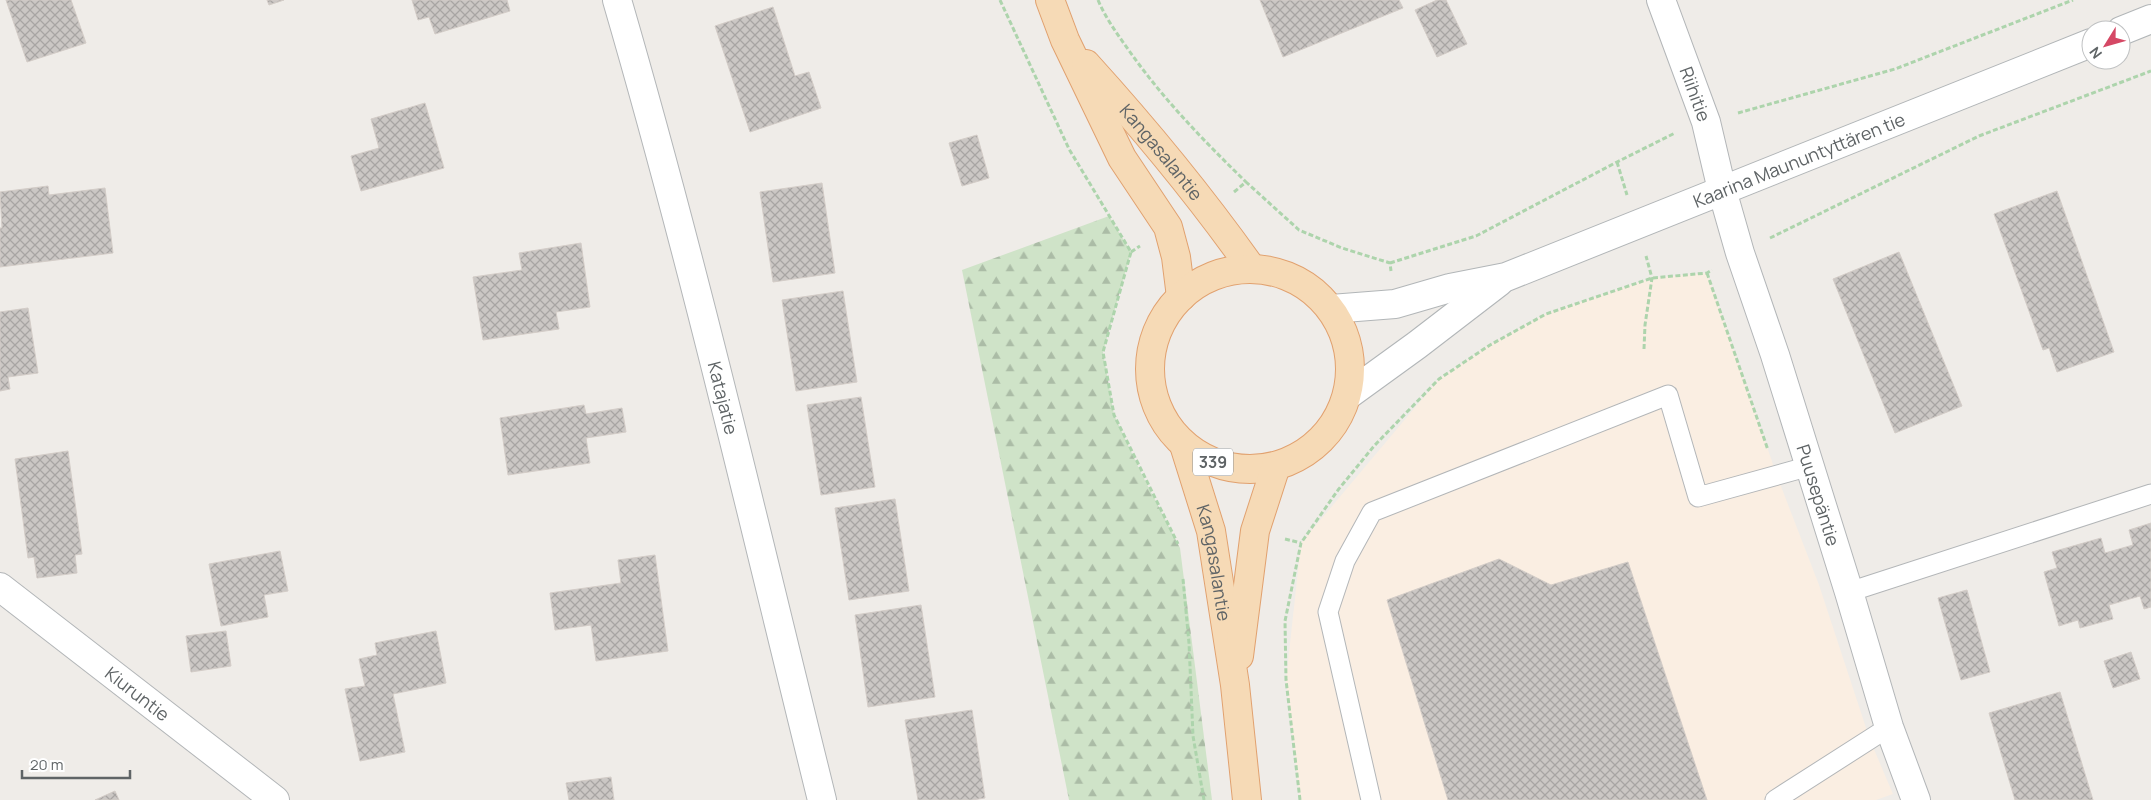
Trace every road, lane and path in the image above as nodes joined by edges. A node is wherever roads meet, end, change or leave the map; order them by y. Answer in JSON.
{"nodes":[{"id":1,"x":617,"y":0,"type":"edge"},
{"id":2,"x":1000,"y":0,"type":"edge"},
{"id":3,"x":1050,"y":0,"type":"edge"},
{"id":4,"x":1098,"y":0,"type":"edge"},
{"id":5,"x":1661,"y":0,"type":"edge"},
{"id":6,"x":2151,"y":19,"type":"edge"},
{"id":7,"x":2131,"y":27,"type":"edge"},
{"id":8,"x":1065,"y":40,"type":"junction"},
{"id":9,"x":2081,"y":47,"type":"edge"},
{"id":10,"x":2151,"y":71,"type":"edge"},
{"id":11,"x":1246,"y":182,"type":"junction"},
{"id":12,"x":1722,"y":190,"type":"junction"},
{"id":13,"x":1210,"y":210,"type":"junction"},
{"id":14,"x":1168,"y":227,"type":"junction"},
{"id":15,"x":1130,"y":252,"type":"junction"},
{"id":16,"x":1740,"y":253,"type":"junction"},
{"id":17,"x":1252,"y":269,"type":"junction"},
{"id":18,"x":1506,"y":277,"type":"junction"},
{"id":19,"x":1652,"y":278,"type":"junction"},
{"id":20,"x":1180,"y":297,"type":"junction"},
{"id":21,"x":1395,"y":304,"type":"junction"},
{"id":22,"x":1331,"y":309,"type":"junction"},
{"id":23,"x":1417,"y":345,"type":"junction"},
{"id":24,"x":1644,"y":349,"type":"dead end"},
{"id":25,"x":1348,"y":395,"type":"junction"},
{"id":26,"x":1184,"y":445,"type":"junction"},
{"id":27,"x":1276,"y":466,"type":"junction"},
{"id":28,"x":1810,"y":466,"type":"junction"},
{"id":29,"x":2151,"y":494,"type":"edge"},
{"id":30,"x":1180,"y":548,"type":"dead end"},
{"id":31,"x":1183,"y":576,"type":"dead end"},
{"id":32,"x":0,"y":587,"type":"edge"},
{"id":33,"x":1849,"y":592,"type":"junction"},
{"id":34,"x":1235,"y":684,"type":"junction"},
{"id":35,"x":1889,"y":727,"type":"junction"},
{"id":36,"x":275,"y":800,"type":"edge"},
{"id":37,"x":822,"y":800,"type":"edge"},
{"id":38,"x":1204,"y":800,"type":"edge"},
{"id":39,"x":1247,"y":800,"type":"edge"},
{"id":40,"x":1371,"y":800,"type":"edge"},
{"id":41,"x":1775,"y":800,"type":"edge"},
{"id":42,"x":1916,"y":800,"type":"edge"}],
"edges":[{"from":1,"to":37,"type":"street","name":"Katajatie"},
{"from":2,"to":15,"type":"path"},
{"from":3,"to":8,"type":"main road","name":"Kangasalantie"},
{"from":4,"to":11,"type":"path"},
{"from":5,"to":12,"type":"street","name":"Riihitie"},
{"from":6,"to":7,"type":"street"},
{"from":8,"to":13,"type":"main road","name":"Kangasalantie"},
{"from":8,"to":14,"type":"main road","name":"Kangasalantie"},
{"from":9,"to":12,"type":"street","name":"Kaarina Maununtyttären tie"},
{"from":10,"to":16,"type":"path"},
{"from":11,"to":13,"type":"path"},
{"from":11,"to":21,"type":"path"},
{"from":12,"to":16,"type":"street","name":"Puusepäntie"},
{"from":12,"to":18,"type":"street","name":"Kaarina Maununtyttären tie"},
{"from":13,"to":17,"type":"main road","name":"Kangasalantie"},
{"from":14,"to":15,"type":"path"},
{"from":14,"to":20,"type":"main road","name":"Kangasalantie"},
{"from":15,"to":30,"type":"path"},
{"from":16,"to":19,"type":"path"},
{"from":16,"to":28,"type":"street","name":"Puusepäntie"},
{"from":17,"to":20,"type":"main road","number":"339"},
{"from":17,"to":22,"type":"main road","number":"339"},
{"from":18,"to":21,"type":"street","name":"Kaarina Maununtyttären tie"},
{"from":18,"to":23,"type":"street","name":"Kaarina Maununtyttären tie"},
{"from":19,"to":23,"type":"path"},
{"from":19,"to":24,"type":"path"},
{"from":20,"to":26,"type":"main road","number":"339"},
{"from":21,"to":22,"type":"street","name":"Kaarina Maununtyttären tie"},
{"from":22,"to":25,"type":"main road","number":"339"},
{"from":23,"to":25,"type":"street","name":"Kaarina Maununtyttären tie"},
{"from":25,"to":27,"type":"main road","number":"339"},
{"from":26,"to":27,"type":"main road","number":"339"},
{"from":26,"to":34,"type":"main road","name":"Kangasalantie","number":"339"},
{"from":27,"to":34,"type":"main road","name":"Kangasalantie","number":"339"},
{"from":28,"to":33,"type":"street","name":"Puusepäntie"},
{"from":28,"to":40,"type":"lane"},
{"from":29,"to":33,"type":"lane"},
{"from":31,"to":38,"type":"path"},
{"from":32,"to":36,"type":"street","name":"Kiuruntie"},
{"from":33,"to":35,"type":"street","name":"Puusepäntie"},
{"from":34,"to":39,"type":"main road","name":"Kangasalantie","number":"339"},
{"from":35,"to":41,"type":"lane"},
{"from":35,"to":42,"type":"street","name":"Puusepäntie"}]}
